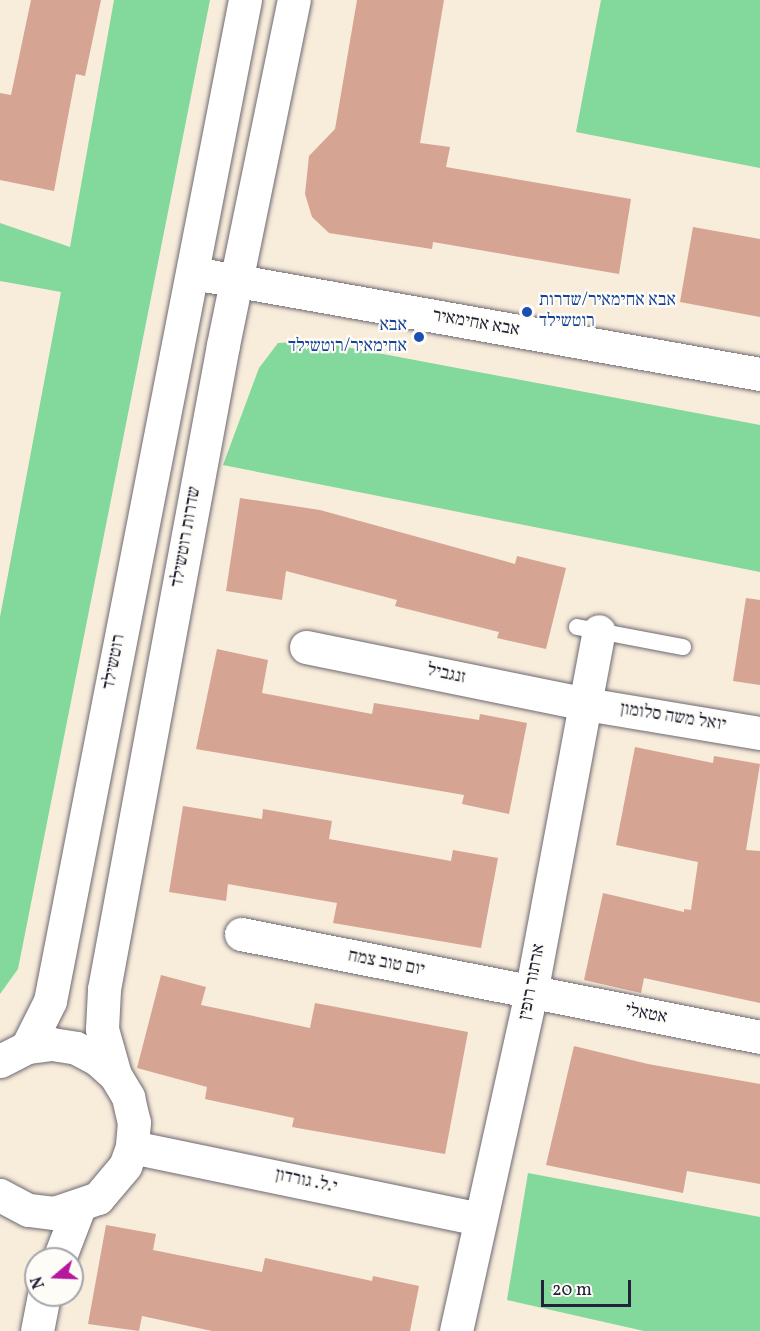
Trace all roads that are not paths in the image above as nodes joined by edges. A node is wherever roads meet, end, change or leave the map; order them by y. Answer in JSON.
{"nodes":[{"id":1,"x":245,"y":0,"type":"edge"},
{"id":2,"x":294,"y":0,"type":"edge"},
{"id":3,"x":193,"y":273,"type":"junction"},
{"id":4,"x":237,"y":282,"type":"junction"},
{"id":5,"x":760,"y":374,"type":"edge"},
{"id":6,"x":588,"y":629,"type":"joint"},
{"id":7,"x":306,"y":647,"type":"dead end"},
{"id":8,"x":683,"y":647,"type":"dead end"},
{"id":9,"x":585,"y":704,"type":"junction"},
{"id":10,"x":760,"y":733,"type":"edge"},
{"id":11,"x":241,"y":934,"type":"dead end"},
{"id":12,"x":531,"y":993,"type":"junction"},
{"id":13,"x":760,"y":1037,"type":"edge"},
{"id":14,"x":14,"y":1054,"type":"edge"},
{"id":15,"x":115,"y":1075,"type":"junction"},
{"id":16,"x":132,"y":1147,"type":"junction"},
{"id":17,"x":0,"y":1195,"type":"edge"},
{"id":18,"x":79,"y":1207,"type":"junction"},
{"id":19,"x":480,"y":1219,"type":"junction"},
{"id":20,"x":64,"y":1247,"type":"edge"},
{"id":21,"x":42,"y":1307,"type":"edge"},
{"id":22,"x":37,"y":1331,"type":"edge"},
{"id":23,"x":456,"y":1331,"type":"edge"}],
"edges":[{"from":1,"to":3,"type":"street"},
{"from":2,"to":4,"type":"street","name":"שדרות רוטשילד"},
{"from":3,"to":4,"type":"street","name":"אבא אחימאיר"},
{"from":3,"to":14,"type":"street","name":"רוטשילד"},
{"from":4,"to":5,"type":"street","name":"אבא אחימאיר"},
{"from":4,"to":15,"type":"street","name":"שדרות רוטשילד"},
{"from":6,"to":8,"type":"lane"},
{"from":6,"to":9,"type":"street","name":"ארתור רופין"},
{"from":7,"to":9,"type":"street","name":"זנגביל"},
{"from":9,"to":10,"type":"street","name":"יואל משה סלומון"},
{"from":9,"to":12,"type":"street","name":"ארתור רופין"},
{"from":11,"to":12,"type":"street","name":"יום טוב צמח"},
{"from":12,"to":13,"type":"street","name":"אטאלי"},
{"from":12,"to":19,"type":"street","name":"ארתור רופין"},
{"from":14,"to":15,"type":"street"},
{"from":15,"to":16,"type":"street"},
{"from":16,"to":18,"type":"street"},
{"from":16,"to":19,"type":"street","name":"י.ל. גורדון"},
{"from":17,"to":18,"type":"street"},
{"from":18,"to":20,"type":"street"},
{"from":19,"to":23,"type":"street","name":"ארתור רופין"},
{"from":21,"to":22,"type":"street"}]}
